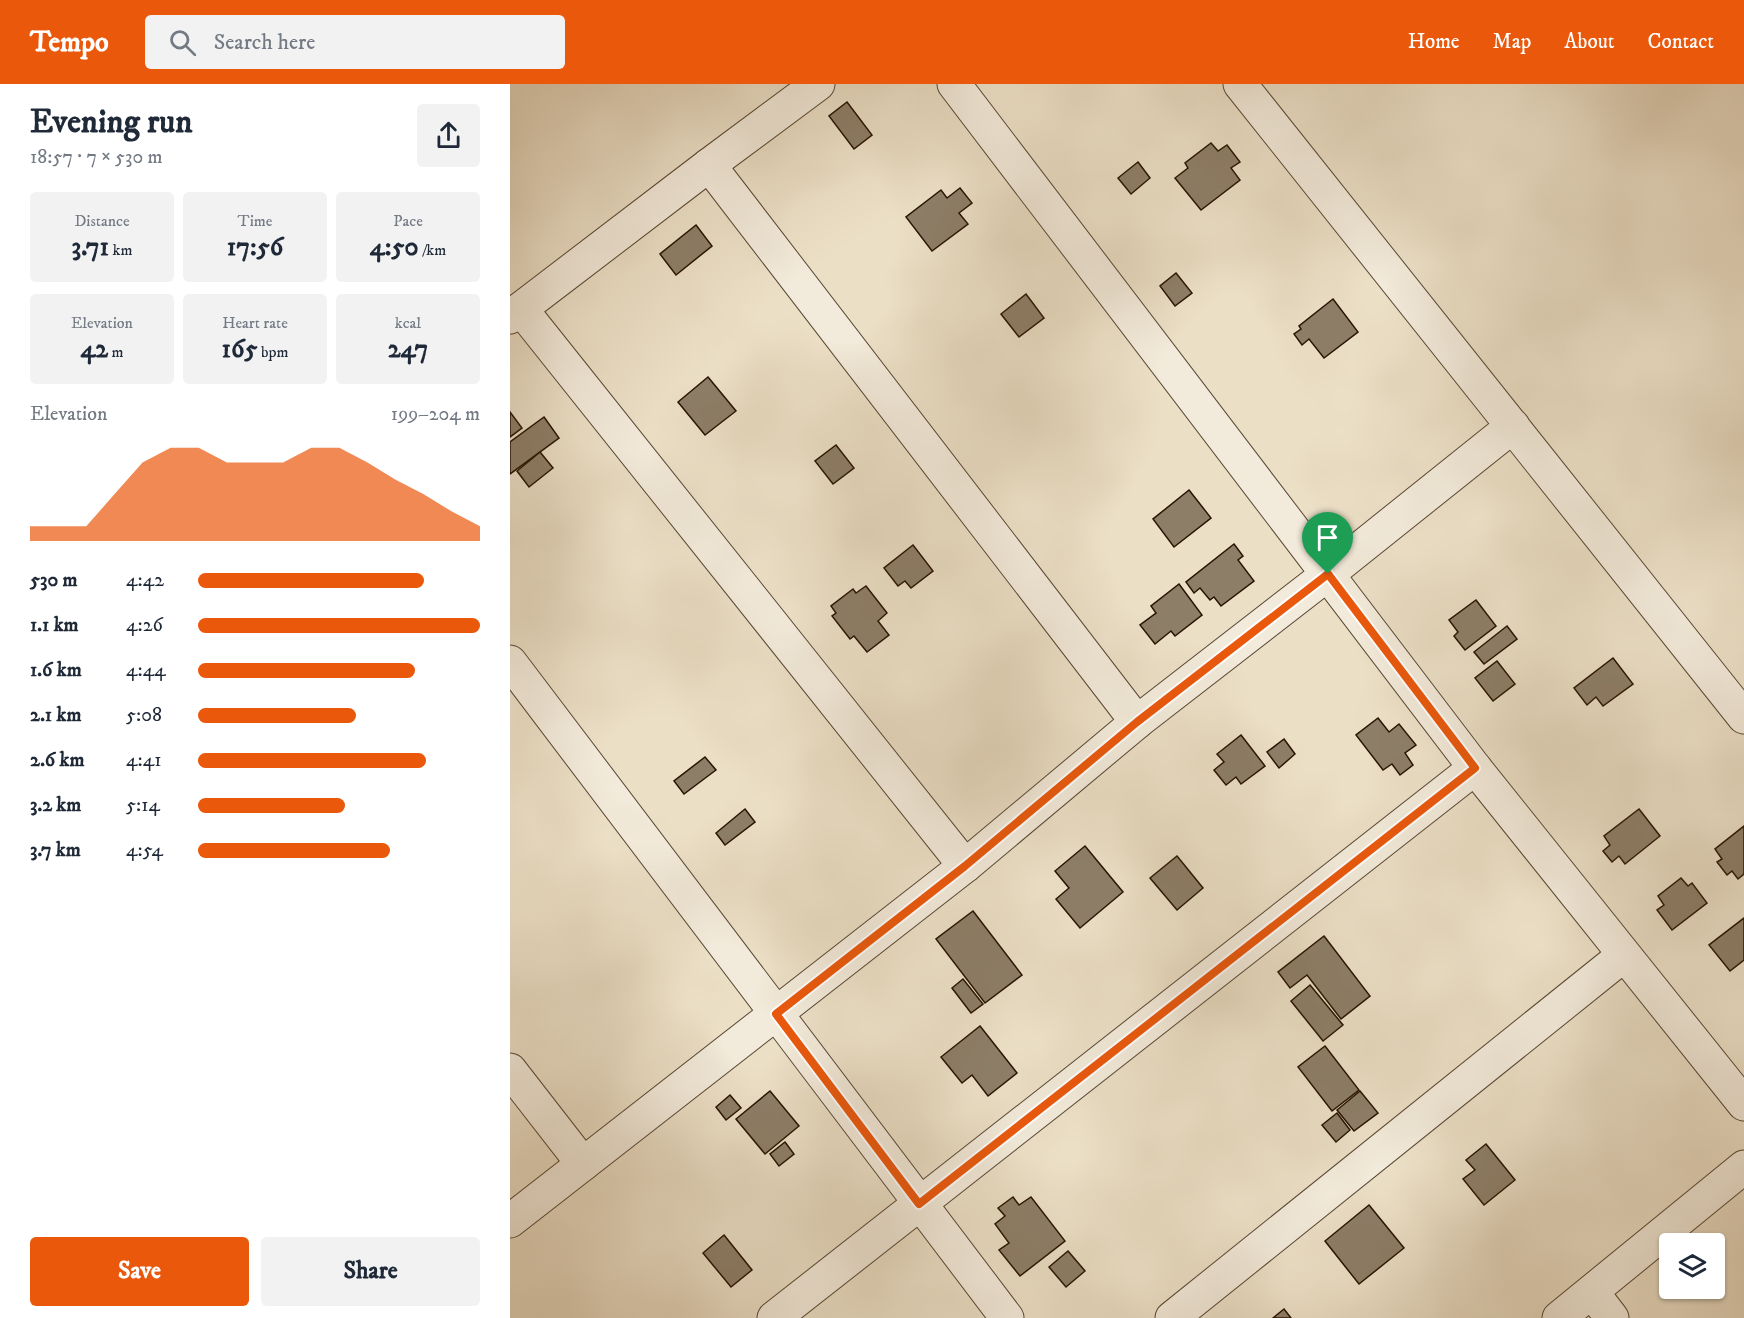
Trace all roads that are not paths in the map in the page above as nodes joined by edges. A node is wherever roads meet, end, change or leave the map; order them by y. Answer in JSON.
{"nodes":[{"id":1,"x":818,"y":84,"type":"edge"},
{"id":2,"x":954,"y":84,"type":"edge"},
{"id":3,"x":1240,"y":84,"type":"edge"},
{"id":4,"x":709,"y":165,"type":"junction"},
{"id":5,"x":515,"y":313,"type":"edge"},
{"id":6,"x":1513,"y":426,"type":"junction"},
{"id":7,"x":1328,"y":574,"type":"junction"},
{"id":8,"x":510,"y":662,"type":"edge"},
{"id":9,"x":1744,"y":717,"type":"edge"},
{"id":10,"x":1137,"y":722,"type":"junction"},
{"id":11,"x":1475,"y":768,"type":"junction"},
{"id":12,"x":965,"y":866,"type":"junction"},
{"id":13,"x":1624,"y":955,"type":"junction"},
{"id":14,"x":776,"y":1014,"type":"junction"},
{"id":15,"x":510,"y":1070,"type":"edge"},
{"id":16,"x":1744,"y":1104,"type":"edge"},
{"id":17,"x":583,"y":1164,"type":"junction"},
{"id":18,"x":1744,"y":1167,"type":"edge"},
{"id":19,"x":919,"y":1204,"type":"junction"},
{"id":20,"x":510,"y":1221,"type":"edge"},
{"id":21,"x":1592,"y":1292,"type":"junction"},
{"id":22,"x":774,"y":1318,"type":"edge"},
{"id":23,"x":1007,"y":1318,"type":"edge"},
{"id":24,"x":1172,"y":1318,"type":"edge"},
{"id":25,"x":1559,"y":1318,"type":"edge"},
{"id":26,"x":1612,"y":1318,"type":"edge"}],
"edges":[{"from":1,"to":4,"type":"street"},
{"from":2,"to":7,"type":"street"},
{"from":3,"to":6,"type":"street"},
{"from":4,"to":5,"type":"street"},
{"from":4,"to":10,"type":"street"},
{"from":5,"to":12,"type":"street"},
{"from":6,"to":7,"type":"street"},
{"from":6,"to":9,"type":"street"},
{"from":7,"to":10,"type":"street"},
{"from":7,"to":11,"type":"street"},
{"from":8,"to":14,"type":"street"},
{"from":10,"to":12,"type":"street"},
{"from":11,"to":13,"type":"street"},
{"from":11,"to":19,"type":"street"},
{"from":12,"to":14,"type":"street"},
{"from":13,"to":16,"type":"street"},
{"from":13,"to":24,"type":"street"},
{"from":14,"to":17,"type":"street"},
{"from":14,"to":19,"type":"street"},
{"from":15,"to":17,"type":"street"},
{"from":17,"to":20,"type":"street"},
{"from":18,"to":21,"type":"street"},
{"from":19,"to":22,"type":"street"},
{"from":19,"to":23,"type":"street"},
{"from":21,"to":25,"type":"street"},
{"from":21,"to":26,"type":"street"}]}
